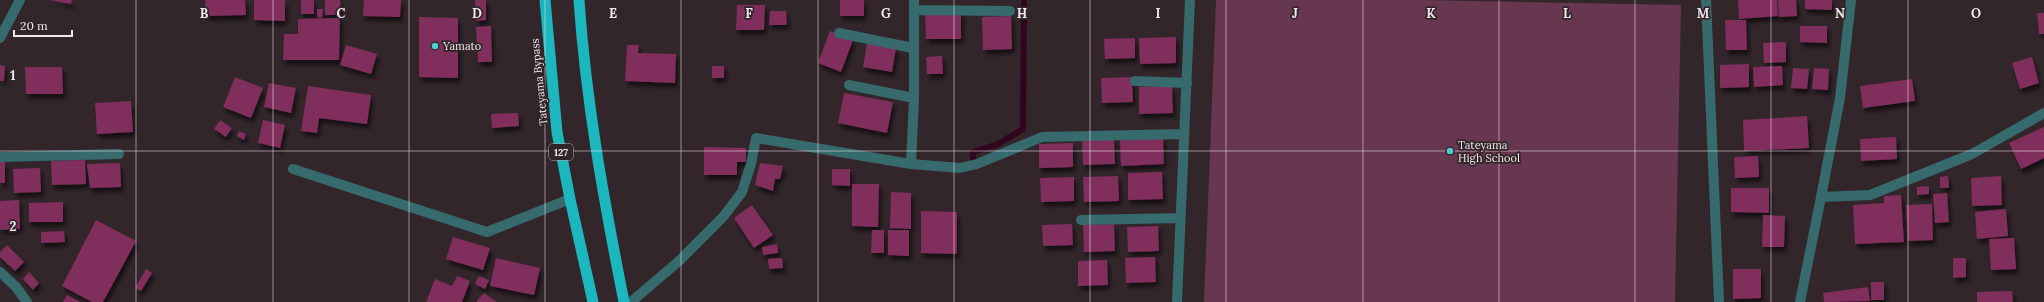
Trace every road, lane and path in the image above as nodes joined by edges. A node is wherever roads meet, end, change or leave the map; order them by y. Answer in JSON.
{"nodes":[{"id":1,"x":20,"y":0,"type":"edge"},
{"id":2,"x":545,"y":0,"type":"edge"},
{"id":3,"x":579,"y":0,"type":"edge"},
{"id":4,"x":1190,"y":0,"type":"edge"},
{"id":5,"x":1706,"y":0,"type":"edge"},
{"id":6,"x":1851,"y":0,"type":"edge"},
{"id":7,"x":914,"y":5,"type":"edge"},
{"id":8,"x":1010,"y":11,"type":"dead end"},
{"id":9,"x":839,"y":33,"type":"dead end"},
{"id":10,"x":0,"y":38,"type":"edge"},
{"id":11,"x":914,"y":48,"type":"junction"},
{"id":12,"x":1135,"y":81,"type":"dead end"},
{"id":13,"x":1187,"y":83,"type":"junction"},
{"id":14,"x":849,"y":85,"type":"dead end"},
{"id":15,"x":914,"y":98,"type":"junction"},
{"id":16,"x":2044,"y":113,"type":"edge"},
{"id":17,"x":1184,"y":134,"type":"junction"},
{"id":18,"x":119,"y":154,"type":"dead end"},
{"id":19,"x":0,"y":157,"type":"edge"},
{"id":20,"x":911,"y":164,"type":"junction"},
{"id":21,"x":293,"y":168,"type":"dead end"},
{"id":22,"x":1821,"y":197,"type":"junction"},
{"id":23,"x":570,"y":199,"type":"junction"},
{"id":24,"x":1180,"y":218,"type":"junction"},
{"id":25,"x":1081,"y":220,"type":"dead end"},
{"id":26,"x":0,"y":272,"type":"edge"},
{"id":27,"x":27,"y":302,"type":"edge"},
{"id":28,"x":593,"y":302,"type":"edge"},
{"id":29,"x":624,"y":302,"type":"edge"},
{"id":30,"x":631,"y":302,"type":"edge"},
{"id":31,"x":1177,"y":302,"type":"edge"},
{"id":32,"x":1719,"y":302,"type":"edge"},
{"id":33,"x":1800,"y":302,"type":"edge"}],
"edges":[{"from":1,"to":10,"type":"street"},
{"from":2,"to":23,"type":"highway","name":"Tateyama Bypass","number":"127"},
{"from":3,"to":29,"type":"highway"},
{"from":4,"to":13,"type":"street"},
{"from":5,"to":32,"type":"street"},
{"from":6,"to":22,"type":"street"},
{"from":7,"to":8,"type":"street"},
{"from":7,"to":11,"type":"street"},
{"from":9,"to":11,"type":"street"},
{"from":11,"to":15,"type":"street"},
{"from":12,"to":13,"type":"street"},
{"from":13,"to":17,"type":"street"},
{"from":14,"to":15,"type":"street"},
{"from":15,"to":20,"type":"street"},
{"from":16,"to":22,"type":"street"},
{"from":17,"to":20,"type":"street"},
{"from":17,"to":24,"type":"street"},
{"from":18,"to":19,"type":"street"},
{"from":20,"to":30,"type":"street"},
{"from":21,"to":23,"type":"street"},
{"from":22,"to":33,"type":"street"},
{"from":23,"to":28,"type":"highway","name":"Tateyama Bypass","number":"127"},
{"from":24,"to":25,"type":"street"},
{"from":24,"to":31,"type":"street"},
{"from":26,"to":27,"type":"street"}]}
